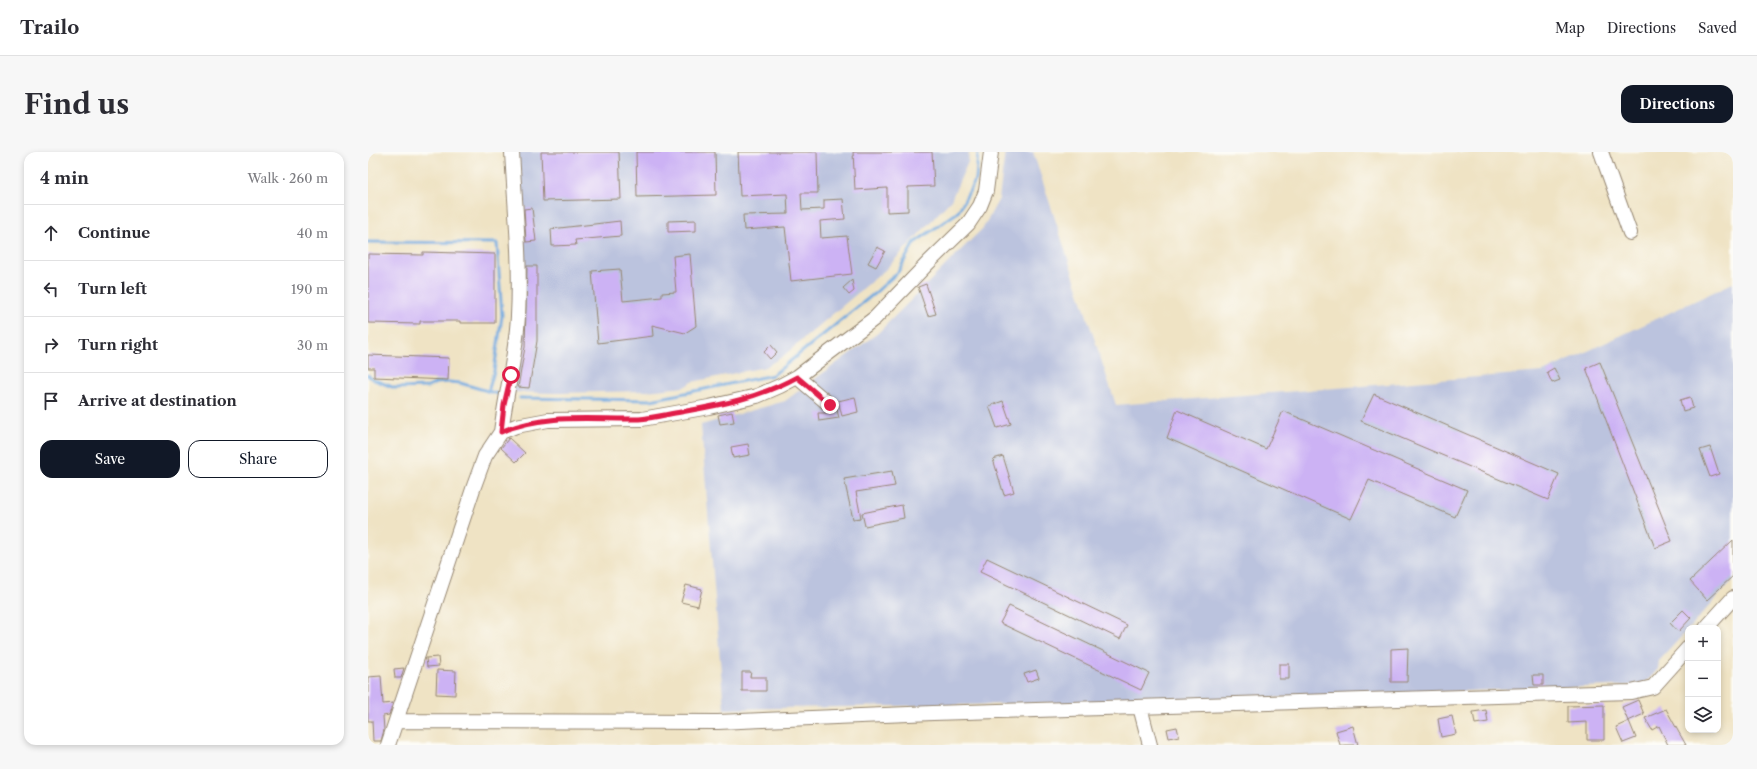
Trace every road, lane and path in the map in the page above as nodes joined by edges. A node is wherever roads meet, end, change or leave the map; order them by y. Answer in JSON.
{"nodes":[{"id":1,"x":512,"y":152,"type":"edge"},
{"id":2,"x":991,"y":152,"type":"edge"},
{"id":3,"x":1600,"y":152,"type":"edge"},
{"id":4,"x":1630,"y":233,"type":"dead end"},
{"id":5,"x":797,"y":377,"type":"junction"},
{"id":6,"x":830,"y":405,"type":"dead end"},
{"id":7,"x":501,"y":432,"type":"junction"},
{"id":8,"x":1733,"y":598,"type":"edge"},
{"id":9,"x":1709,"y":625,"type":"edge"},
{"id":10,"x":1685,"y":651,"type":"edge"},
{"id":11,"x":1140,"y":708,"type":"junction"},
{"id":12,"x":396,"y":721,"type":"junction"},
{"id":13,"x":388,"y":745,"type":"edge"},
{"id":14,"x":1150,"y":745,"type":"edge"}],
"edges":[{"from":1,"to":7,"type":"street"},
{"from":2,"to":5,"type":"street"},
{"from":3,"to":4,"type":"street"},
{"from":5,"to":6,"type":"street"},
{"from":5,"to":7,"type":"street"},
{"from":7,"to":12,"type":"street"},
{"from":8,"to":9,"type":"street"},
{"from":10,"to":11,"type":"street"},
{"from":11,"to":12,"type":"street"},
{"from":11,"to":14,"type":"street"},
{"from":12,"to":13,"type":"street"}]}
